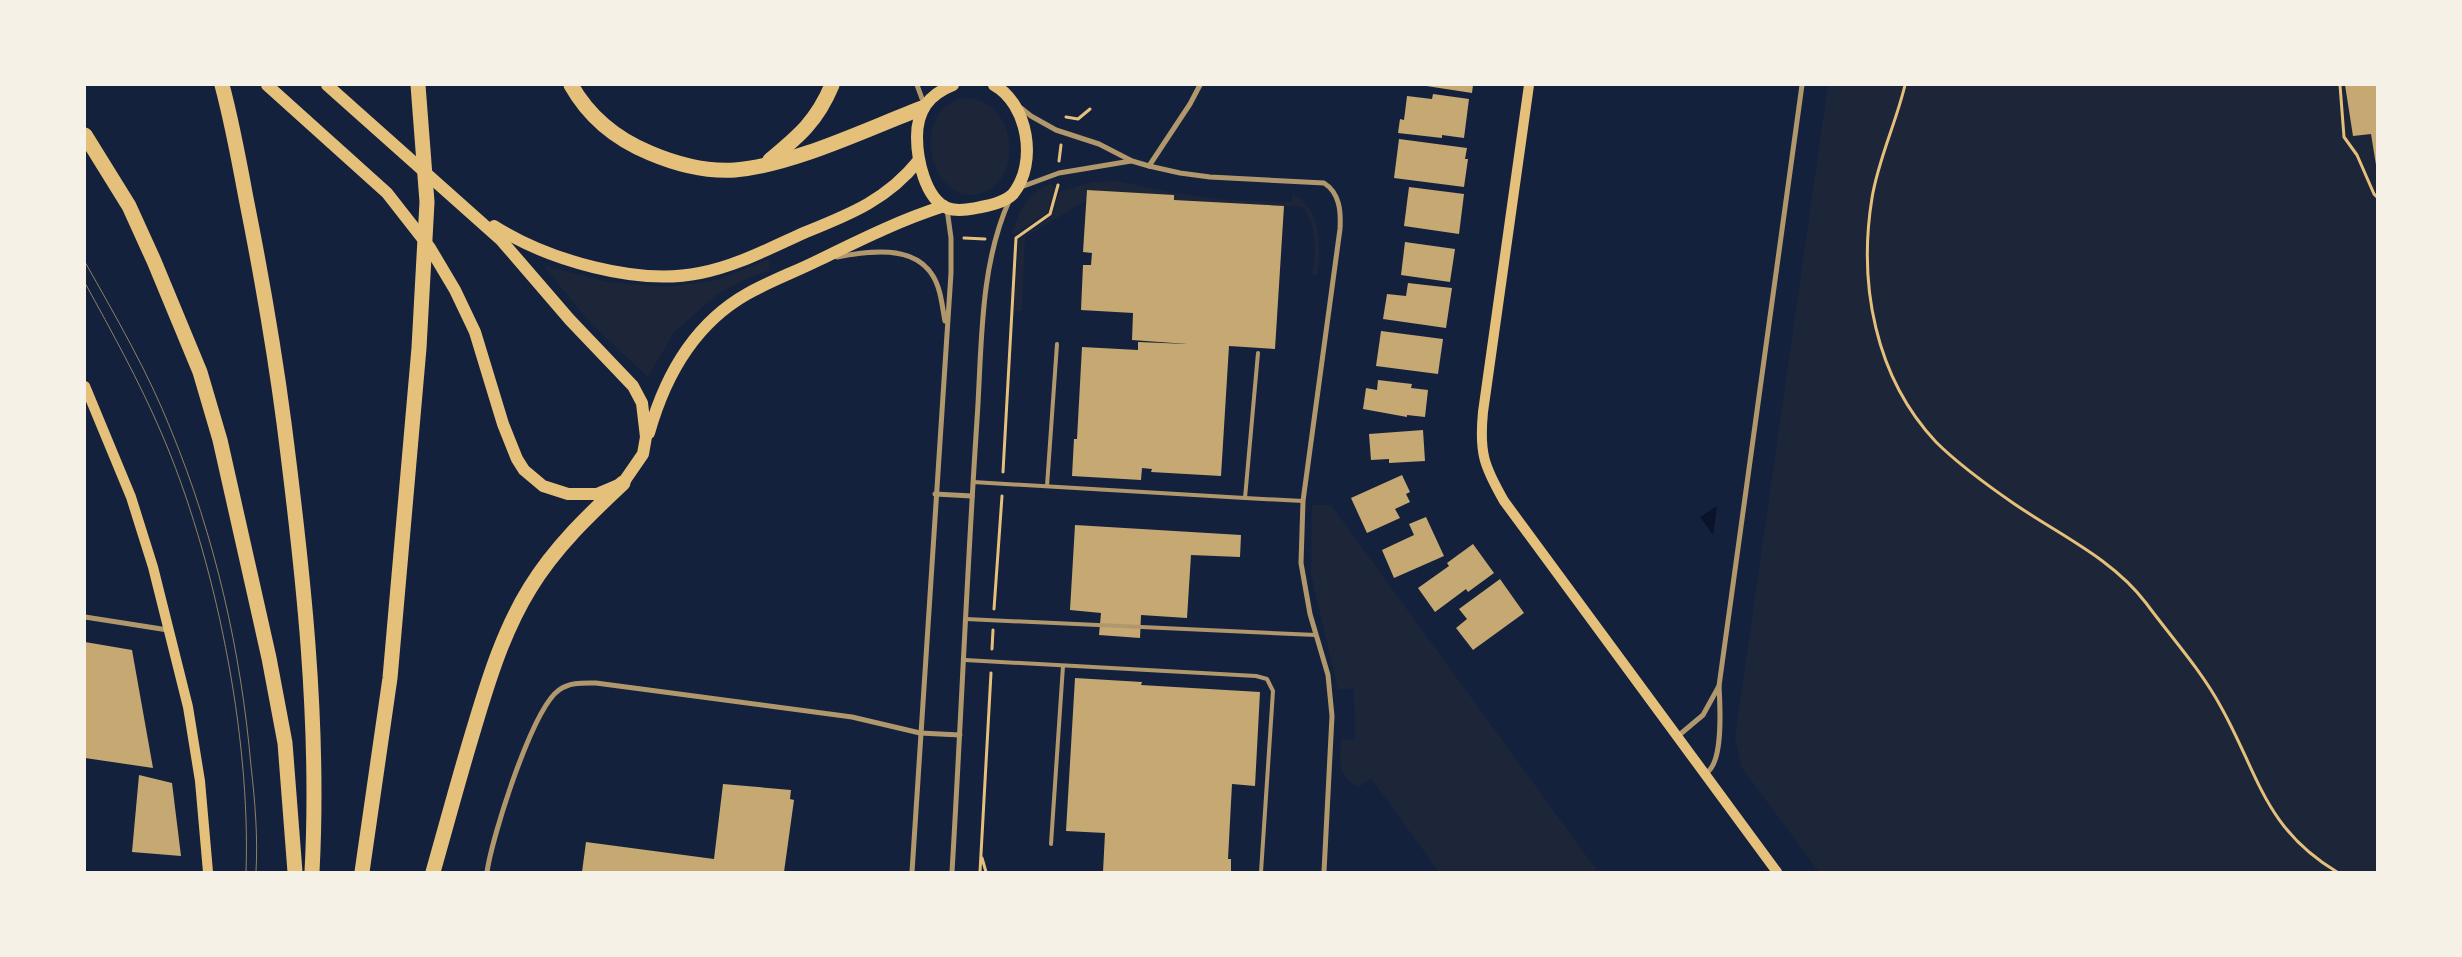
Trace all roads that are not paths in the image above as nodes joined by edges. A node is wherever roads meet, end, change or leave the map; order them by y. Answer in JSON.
{"nodes":[{"id":1,"x":222,"y":85,"type":"edge"},
{"id":2,"x":267,"y":85,"type":"edge"},
{"id":3,"x":327,"y":85,"type":"edge"},
{"id":4,"x":418,"y":85,"type":"edge"},
{"id":5,"x":571,"y":85,"type":"edge"},
{"id":6,"x":832,"y":85,"type":"edge"},
{"id":7,"x":917,"y":85,"type":"edge"},
{"id":8,"x":953,"y":85,"type":"edge"},
{"id":9,"x":994,"y":85,"type":"edge"},
{"id":10,"x":1200,"y":85,"type":"edge"},
{"id":11,"x":1529,"y":85,"type":"edge"},
{"id":12,"x":1802,"y":85,"type":"edge"},
{"id":13,"x":1006,"y":92,"type":"edge"},
{"id":14,"x":923,"y":106,"type":"junction"},
{"id":15,"x":85,"y":135,"type":"edge"},
{"id":16,"x":919,"y":160,"type":"junction"},
{"id":17,"x":1132,"y":161,"type":"junction"},
{"id":18,"x":763,"y":166,"type":"junction"},
{"id":19,"x":1149,"y":166,"type":"junction"},
{"id":20,"x":1014,"y":191,"type":"junction"},
{"id":21,"x":945,"y":207,"type":"junction"},
{"id":22,"x":473,"y":213,"type":"junction"},
{"id":23,"x":819,"y":260,"type":"junction"},
{"id":24,"x":946,"y":328,"type":"junction"},
{"id":25,"x":1057,"y":344,"type":"dead end"},
{"id":26,"x":1258,"y":352,"type":"dead end"},
{"id":27,"x":85,"y":386,"type":"edge"},
{"id":28,"x":643,"y":454,"type":"junction"},
{"id":29,"x":973,"y":482,"type":"junction"},
{"id":30,"x":623,"y":483,"type":"junction"},
{"id":31,"x":1047,"y":486,"type":"junction"},
{"id":32,"x":935,"y":494,"type":"junction"},
{"id":33,"x":972,"y":496,"type":"junction"},
{"id":34,"x":1245,"y":498,"type":"junction"},
{"id":35,"x":1303,"y":501,"type":"junction"},
{"id":36,"x":85,"y":617,"type":"edge"},
{"id":37,"x":966,"y":619,"type":"junction"},
{"id":38,"x":169,"y":630,"type":"junction"},
{"id":39,"x":1316,"y":635,"type":"junction"},
{"id":40,"x":965,"y":660,"type":"junction"},
{"id":41,"x":1063,"y":666,"type":"junction"},
{"id":42,"x":1719,"y":686,"type":"junction"},
{"id":43,"x":920,"y":733,"type":"junction"},
{"id":44,"x":960,"y":735,"type":"junction"},
{"id":45,"x":1678,"y":736,"type":"junction"},
{"id":46,"x":1706,"y":773,"type":"junction"},
{"id":47,"x":1052,"y":844,"type":"dead end"},
{"id":48,"x":208,"y":872,"type":"edge"},
{"id":49,"x":295,"y":872,"type":"edge"},
{"id":50,"x":312,"y":872,"type":"edge"},
{"id":51,"x":362,"y":872,"type":"edge"},
{"id":52,"x":433,"y":872,"type":"edge"},
{"id":53,"x":486,"y":872,"type":"edge"},
{"id":54,"x":912,"y":872,"type":"edge"},
{"id":55,"x":952,"y":872,"type":"edge"},
{"id":56,"x":1261,"y":872,"type":"edge"},
{"id":57,"x":1324,"y":872,"type":"edge"},
{"id":58,"x":1777,"y":872,"type":"edge"}],
"edges":[{"from":1,"to":50,"type":"highway"},
{"from":2,"to":30,"type":"main road"},
{"from":3,"to":22,"type":"main road"},
{"from":4,"to":51,"type":"highway"},
{"from":5,"to":18,"type":"highway"},
{"from":6,"to":18,"type":"highway"},
{"from":7,"to":14,"type":"street"},
{"from":8,"to":14,"type":"main road"},
{"from":9,"to":13,"type":"main road"},
{"from":10,"to":19,"type":"street"},
{"from":11,"to":45,"type":"main road"},
{"from":12,"to":42,"type":"street"},
{"from":13,"to":17,"type":"street"},
{"from":13,"to":20,"type":"main road"},
{"from":14,"to":16,"type":"main road"},
{"from":14,"to":18,"type":"highway"},
{"from":15,"to":49,"type":"highway"},
{"from":16,"to":21,"type":"main road"},
{"from":16,"to":22,"type":"main road"},
{"from":17,"to":19,"type":"street"},
{"from":17,"to":20,"type":"street"},
{"from":19,"to":35,"type":"street"},
{"from":20,"to":21,"type":"main road"},
{"from":20,"to":29,"type":"street"},
{"from":21,"to":23,"type":"main road"},
{"from":21,"to":24,"type":"street"},
{"from":22,"to":28,"type":"main road"},
{"from":23,"to":24,"type":"street"},
{"from":23,"to":28,"type":"main road"},
{"from":24,"to":32,"type":"street"},
{"from":25,"to":31,"type":"lane"},
{"from":26,"to":34,"type":"lane"},
{"from":27,"to":38,"type":"main road"},
{"from":28,"to":30,"type":"main road"},
{"from":29,"to":31,"type":"lane"},
{"from":29,"to":33,"type":"street"},
{"from":30,"to":52,"type":"highway"},
{"from":31,"to":34,"type":"lane"},
{"from":32,"to":33,"type":"street"},
{"from":32,"to":43,"type":"street"},
{"from":33,"to":37,"type":"street"},
{"from":34,"to":35,"type":"lane"},
{"from":35,"to":39,"type":"street"},
{"from":36,"to":38,"type":"street"},
{"from":37,"to":39,"type":"lane"},
{"from":37,"to":40,"type":"street"},
{"from":38,"to":48,"type":"main road"},
{"from":39,"to":57,"type":"street"},
{"from":40,"to":41,"type":"lane"},
{"from":40,"to":44,"type":"street"},
{"from":41,"to":47,"type":"lane"},
{"from":41,"to":56,"type":"lane"},
{"from":42,"to":45,"type":"street"},
{"from":42,"to":46,"type":"street"},
{"from":43,"to":44,"type":"street"},
{"from":43,"to":53,"type":"street"},
{"from":43,"to":54,"type":"street"},
{"from":44,"to":55,"type":"street"},
{"from":45,"to":46,"type":"main road"},
{"from":46,"to":58,"type":"main road"}]}
